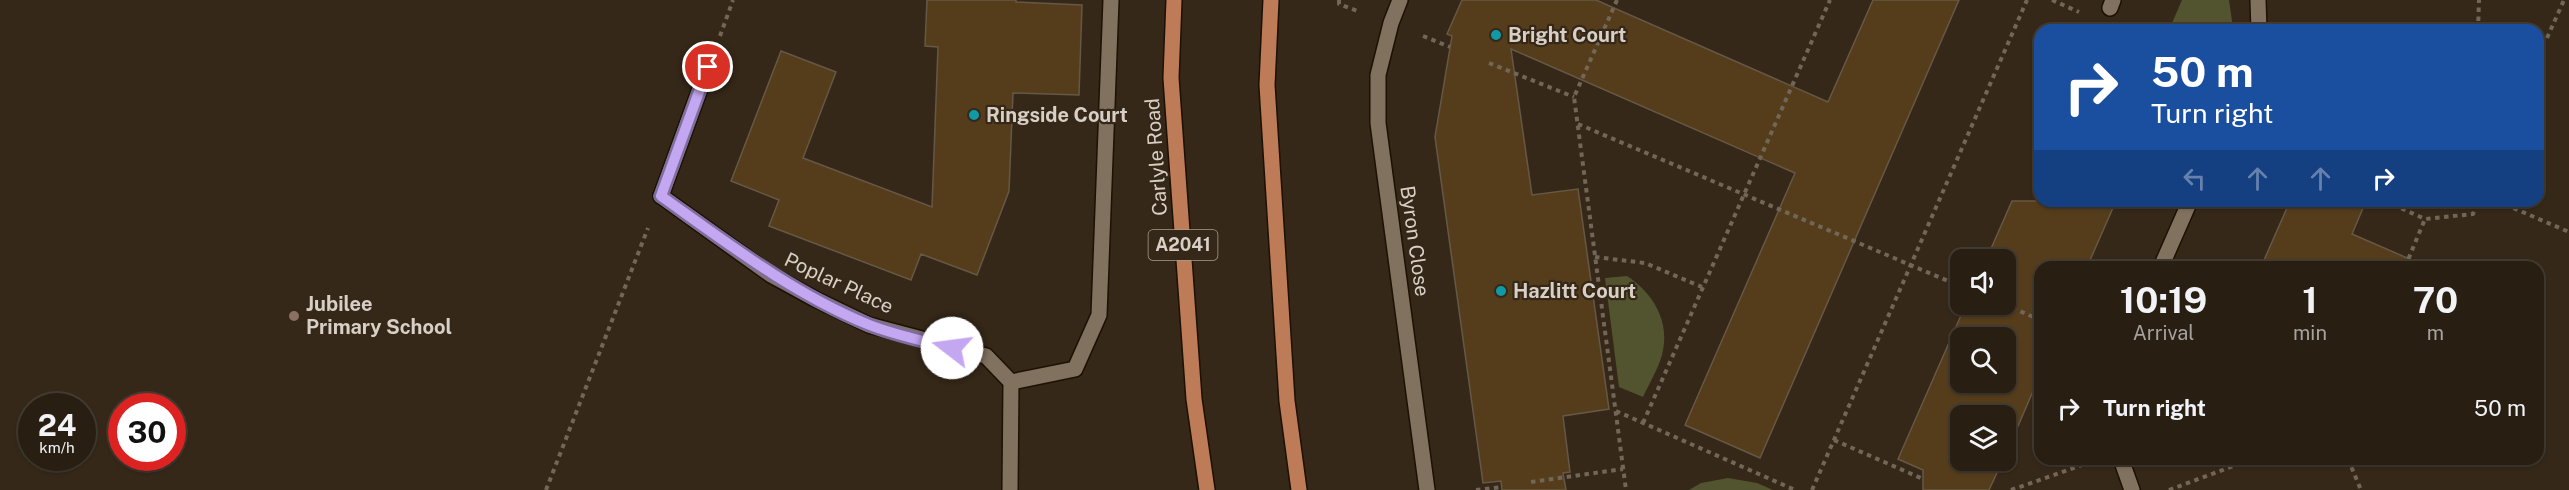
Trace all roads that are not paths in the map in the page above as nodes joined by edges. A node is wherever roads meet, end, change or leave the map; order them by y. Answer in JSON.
{"nodes":[{"id":1,"x":1111,"y":0,"type":"edge"},
{"id":2,"x":1174,"y":0,"type":"edge"},
{"id":3,"x":1271,"y":0,"type":"edge"},
{"id":4,"x":1401,"y":0,"type":"edge"},
{"id":5,"x":2258,"y":0,"type":"edge"},
{"id":6,"x":2259,"y":24,"type":"edge"},
{"id":7,"x":708,"y":67,"type":"dead end"},
{"id":8,"x":2187,"y":207,"type":"edge"},
{"id":9,"x":2164,"y":261,"type":"edge"},
{"id":10,"x":1011,"y":382,"type":"junction"},
{"id":11,"x":2123,"y":465,"type":"edge"},
{"id":12,"x":1010,"y":490,"type":"edge"},
{"id":13,"x":1207,"y":490,"type":"edge"},
{"id":14,"x":1299,"y":490,"type":"edge"},
{"id":15,"x":1427,"y":490,"type":"edge"},
{"id":16,"x":2132,"y":490,"type":"edge"}],
"edges":[{"from":1,"to":10,"type":"street"},
{"from":2,"to":13,"type":"main road","name":"Carlyle Road","number":"A2041"},
{"from":3,"to":14,"type":"main road"},
{"from":4,"to":15,"type":"street","name":"Byron Close"},
{"from":5,"to":6,"type":"street"},
{"from":7,"to":10,"type":"street","name":"Poplar Place"},
{"from":8,"to":9,"type":"street"},
{"from":10,"to":12,"type":"street"},
{"from":11,"to":16,"type":"street"}]}
